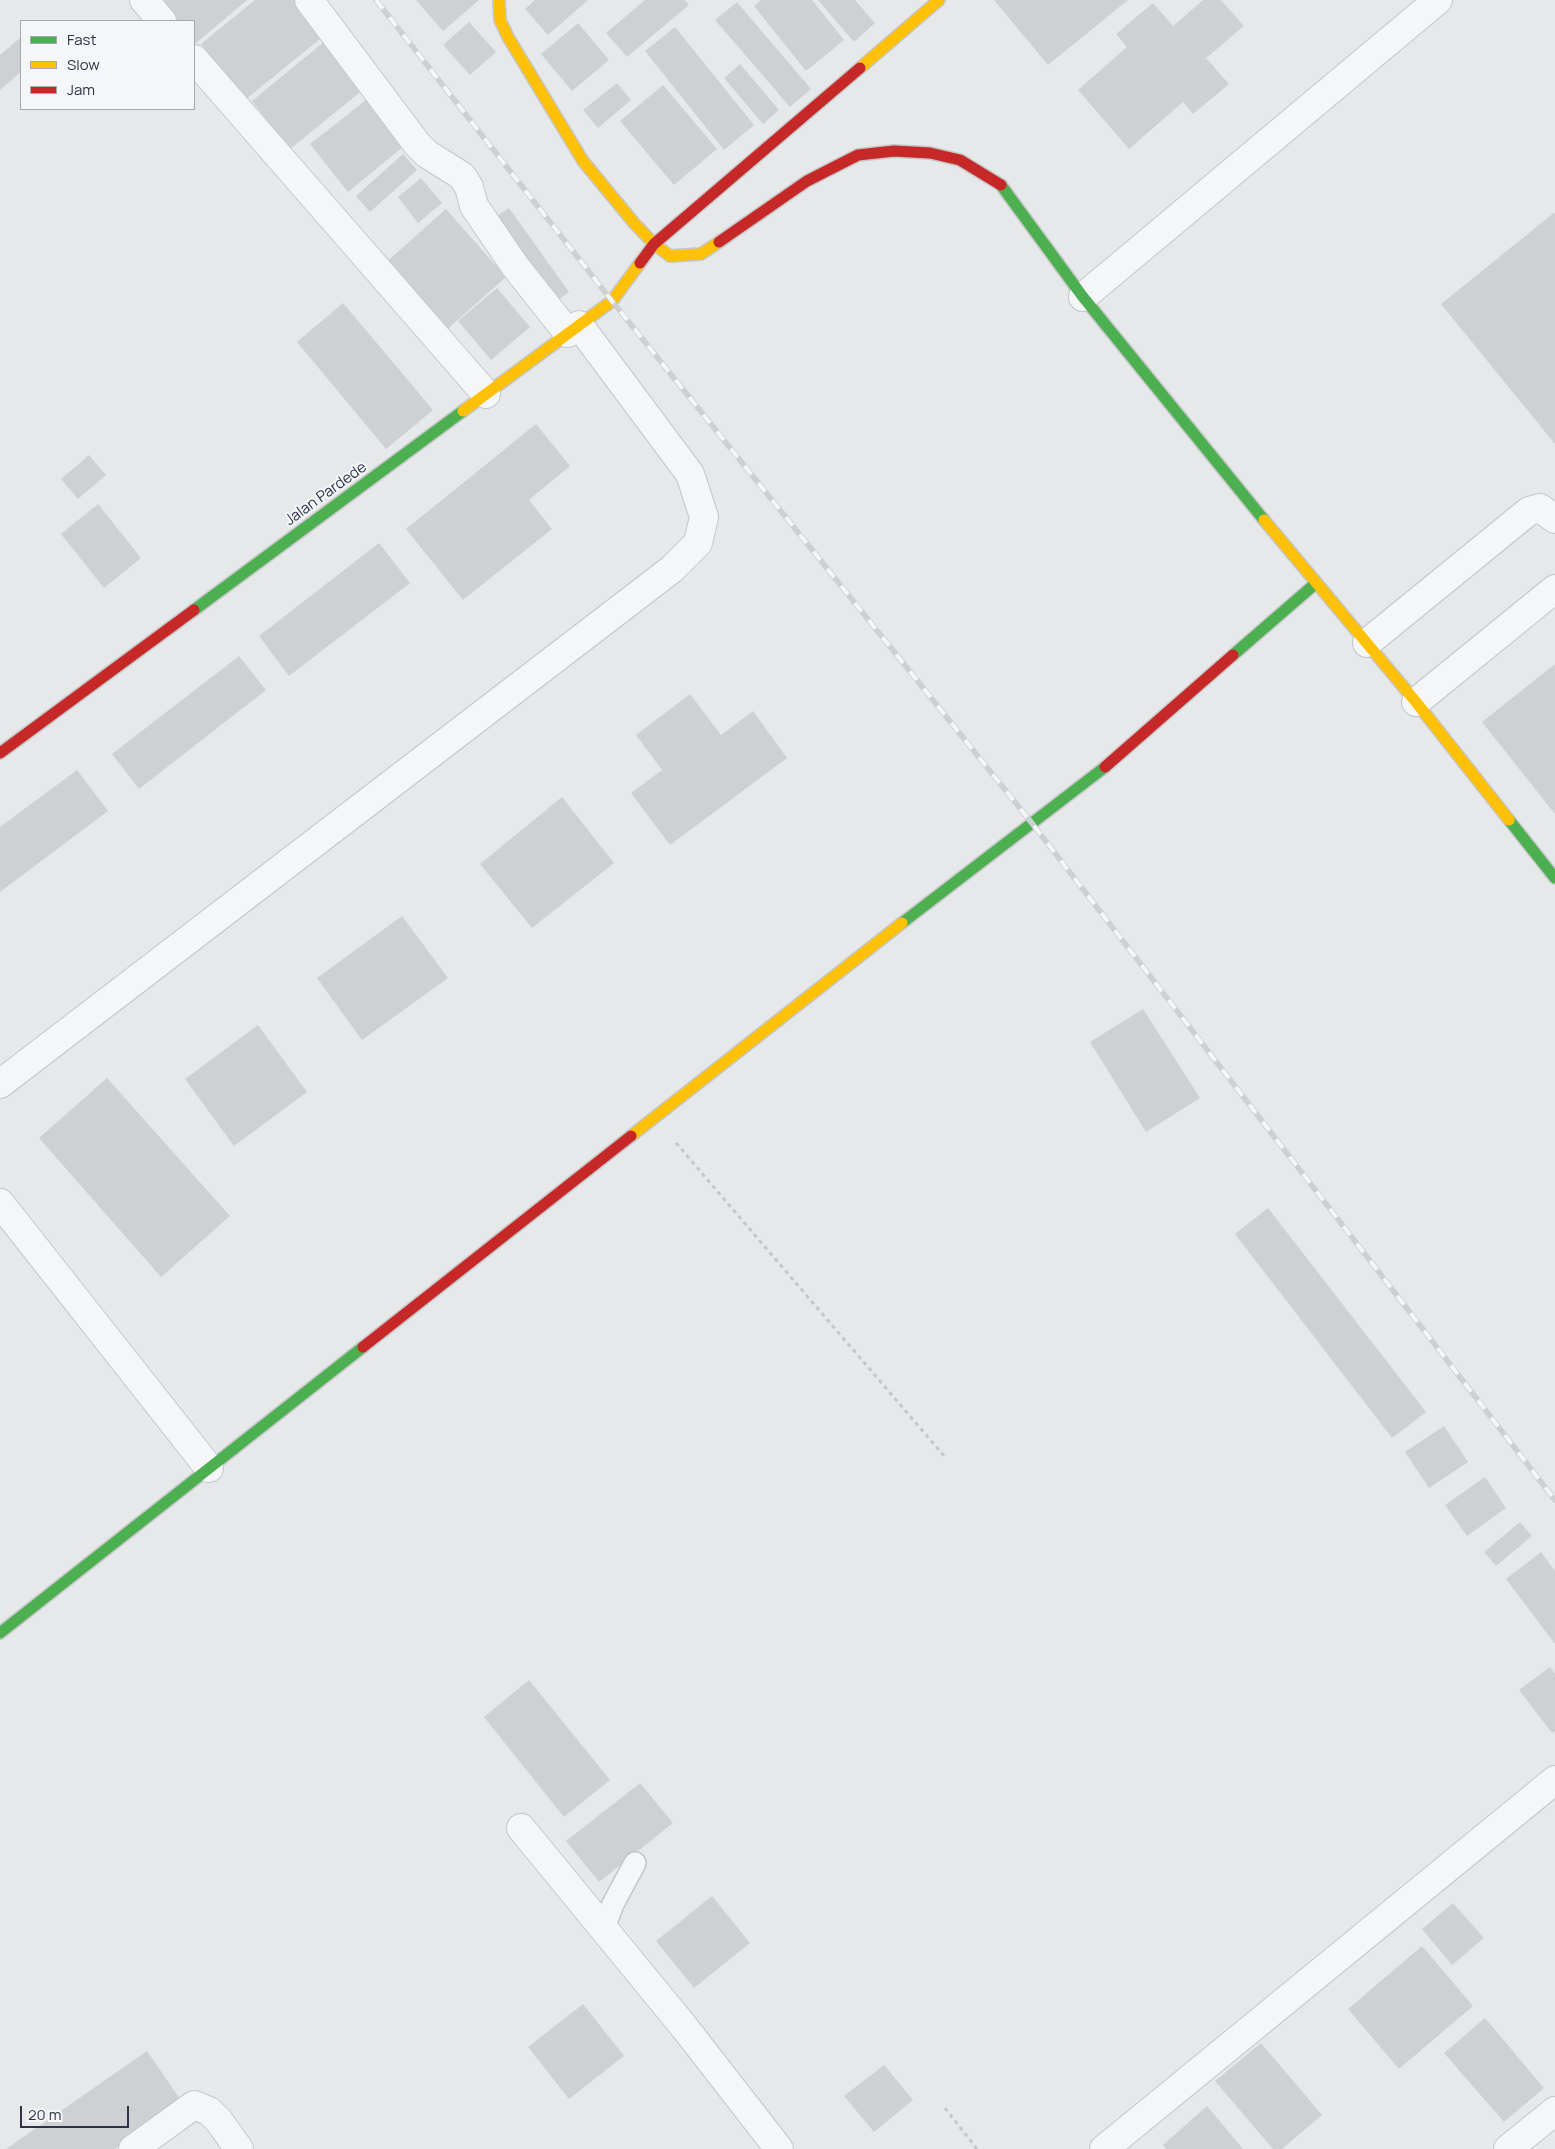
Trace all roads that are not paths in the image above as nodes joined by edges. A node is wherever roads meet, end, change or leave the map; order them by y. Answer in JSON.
{"nodes":[{"id":1,"x":144,"y":0,"type":"edge"},
{"id":2,"x":309,"y":0,"type":"edge"},
{"id":3,"x":499,"y":0,"type":"edge"},
{"id":4,"x":939,"y":0,"type":"edge"},
{"id":5,"x":1438,"y":0,"type":"edge"},
{"id":6,"x":161,"y":20,"type":"edge"},
{"id":7,"x":195,"y":60,"type":"edge"},
{"id":8,"x":654,"y":244,"type":"junction"},
{"id":9,"x":1083,"y":297,"type":"junction"},
{"id":10,"x":573,"y":329,"type":"junction"},
{"id":11,"x":486,"y":394,"type":"junction"},
{"id":12,"x":1555,"y":519,"type":"edge"},
{"id":13,"x":1315,"y":584,"type":"junction"},
{"id":14,"x":1555,"y":589,"type":"edge"},
{"id":15,"x":1367,"y":643,"type":"junction"},
{"id":16,"x":1416,"y":702,"type":"junction"},
{"id":17,"x":0,"y":753,"type":"edge"},
{"id":18,"x":1555,"y":878,"type":"edge"},
{"id":19,"x":0,"y":1084,"type":"edge"},
{"id":20,"x":0,"y":1203,"type":"edge"},
{"id":21,"x":209,"y":1468,"type":"junction"},
{"id":22,"x":0,"y":1633,"type":"edge"},
{"id":23,"x":1555,"y":1780,"type":"edge"},
{"id":24,"x":521,"y":1828,"type":"dead end"},
{"id":25,"x":635,"y":1863,"type":"dead end"},
{"id":26,"x":604,"y":1928,"type":"junction"},
{"id":27,"x":1555,"y":2111,"type":"edge"},
{"id":28,"x":133,"y":2149,"type":"edge"},
{"id":29,"x":239,"y":2149,"type":"edge"},
{"id":30,"x":779,"y":2149,"type":"edge"},
{"id":31,"x":1104,"y":2149,"type":"edge"},
{"id":32,"x":1508,"y":2149,"type":"edge"}],
"edges":[{"from":1,"to":6,"type":"street"},
{"from":2,"to":10,"type":"street"},
{"from":3,"to":8,"type":"street"},
{"from":4,"to":8,"type":"street","name":"Jalan Pardede"},
{"from":5,"to":9,"type":"street"},
{"from":7,"to":11,"type":"street"},
{"from":8,"to":9,"type":"street"},
{"from":8,"to":10,"type":"street","name":"Jalan Pardede"},
{"from":9,"to":13,"type":"street"},
{"from":10,"to":11,"type":"street","name":"Jalan Pardede"},
{"from":10,"to":19,"type":"street"},
{"from":11,"to":17,"type":"street","name":"Jalan Pardede"},
{"from":12,"to":15,"type":"street"},
{"from":13,"to":15,"type":"street"},
{"from":13,"to":21,"type":"street"},
{"from":14,"to":16,"type":"street"},
{"from":15,"to":16,"type":"street"},
{"from":16,"to":18,"type":"street"},
{"from":20,"to":21,"type":"street"},
{"from":21,"to":22,"type":"street"},
{"from":23,"to":31,"type":"street"},
{"from":24,"to":26,"type":"street"},
{"from":25,"to":26,"type":"lane"},
{"from":26,"to":30,"type":"street"},
{"from":27,"to":32,"type":"street"},
{"from":28,"to":29,"type":"street"}]}
